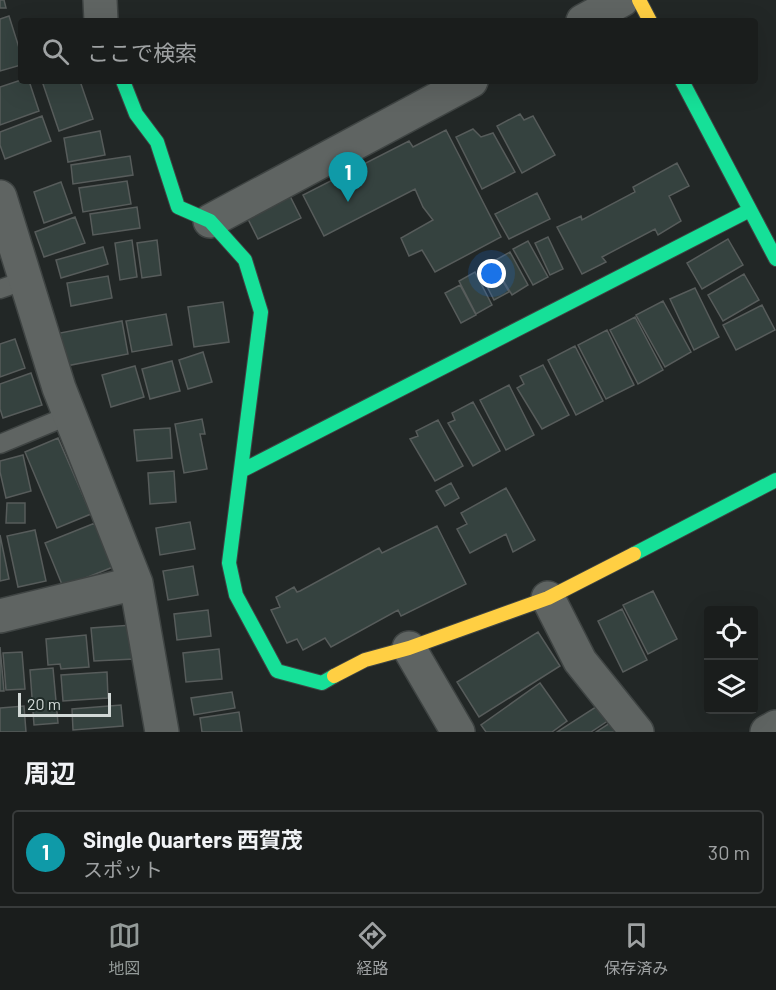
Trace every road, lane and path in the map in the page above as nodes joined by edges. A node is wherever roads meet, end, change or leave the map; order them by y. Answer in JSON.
{"nodes":[{"id":1,"x":622,"y":0,"type":"edge"},
{"id":2,"x":639,"y":0,"type":"edge"},
{"id":3,"x":589,"y":18,"type":"edge"},
{"id":4,"x":648,"y":18,"type":"edge"},
{"id":5,"x":124,"y":84,"type":"edge"},
{"id":6,"x":465,"y":84,"type":"edge"},
{"id":7,"x":684,"y":84,"type":"edge"},
{"id":8,"x":0,"y":197,"type":"edge"},
{"id":9,"x":750,"y":210,"type":"junction"},
{"id":10,"x":210,"y":221,"type":"junction"},
{"id":11,"x":776,"y":259,"type":"edge"},
{"id":12,"x":13,"y":284,"type":"edge"},
{"id":13,"x":70,"y":415,"type":"junction"},
{"id":14,"x":0,"y":444,"type":"edge"},
{"id":15,"x":241,"y":471,"type":"junction"},
{"id":16,"x":776,"y":480,"type":"edge"},
{"id":17,"x":136,"y":583,"type":"junction"},
{"id":18,"x":548,"y":598,"type":"junction"},
{"id":19,"x":0,"y":616,"type":"edge"},
{"id":20,"x":409,"y":648,"type":"junction"},
{"id":21,"x":776,"y":727,"type":"edge"},
{"id":22,"x":162,"y":732,"type":"edge"},
{"id":23,"x":458,"y":732,"type":"edge"},
{"id":24,"x":637,"y":732,"type":"edge"},
{"id":25,"x":767,"y":732,"type":"edge"}],
"edges":[{"from":1,"to":3,"type":"street"},
{"from":2,"to":4,"type":"street"},
{"from":5,"to":10,"type":"street"},
{"from":6,"to":10,"type":"street"},
{"from":7,"to":9,"type":"street"},
{"from":8,"to":12,"type":"street"},
{"from":9,"to":11,"type":"street"},
{"from":9,"to":15,"type":"street"},
{"from":10,"to":15,"type":"street"},
{"from":12,"to":13,"type":"street"},
{"from":13,"to":14,"type":"lane"},
{"from":13,"to":17,"type":"street"},
{"from":15,"to":20,"type":"street"},
{"from":16,"to":18,"type":"street"},
{"from":17,"to":19,"type":"street"},
{"from":17,"to":22,"type":"street"},
{"from":18,"to":20,"type":"street"},
{"from":18,"to":24,"type":"street"},
{"from":20,"to":23,"type":"street"},
{"from":21,"to":25,"type":"street"}]}
